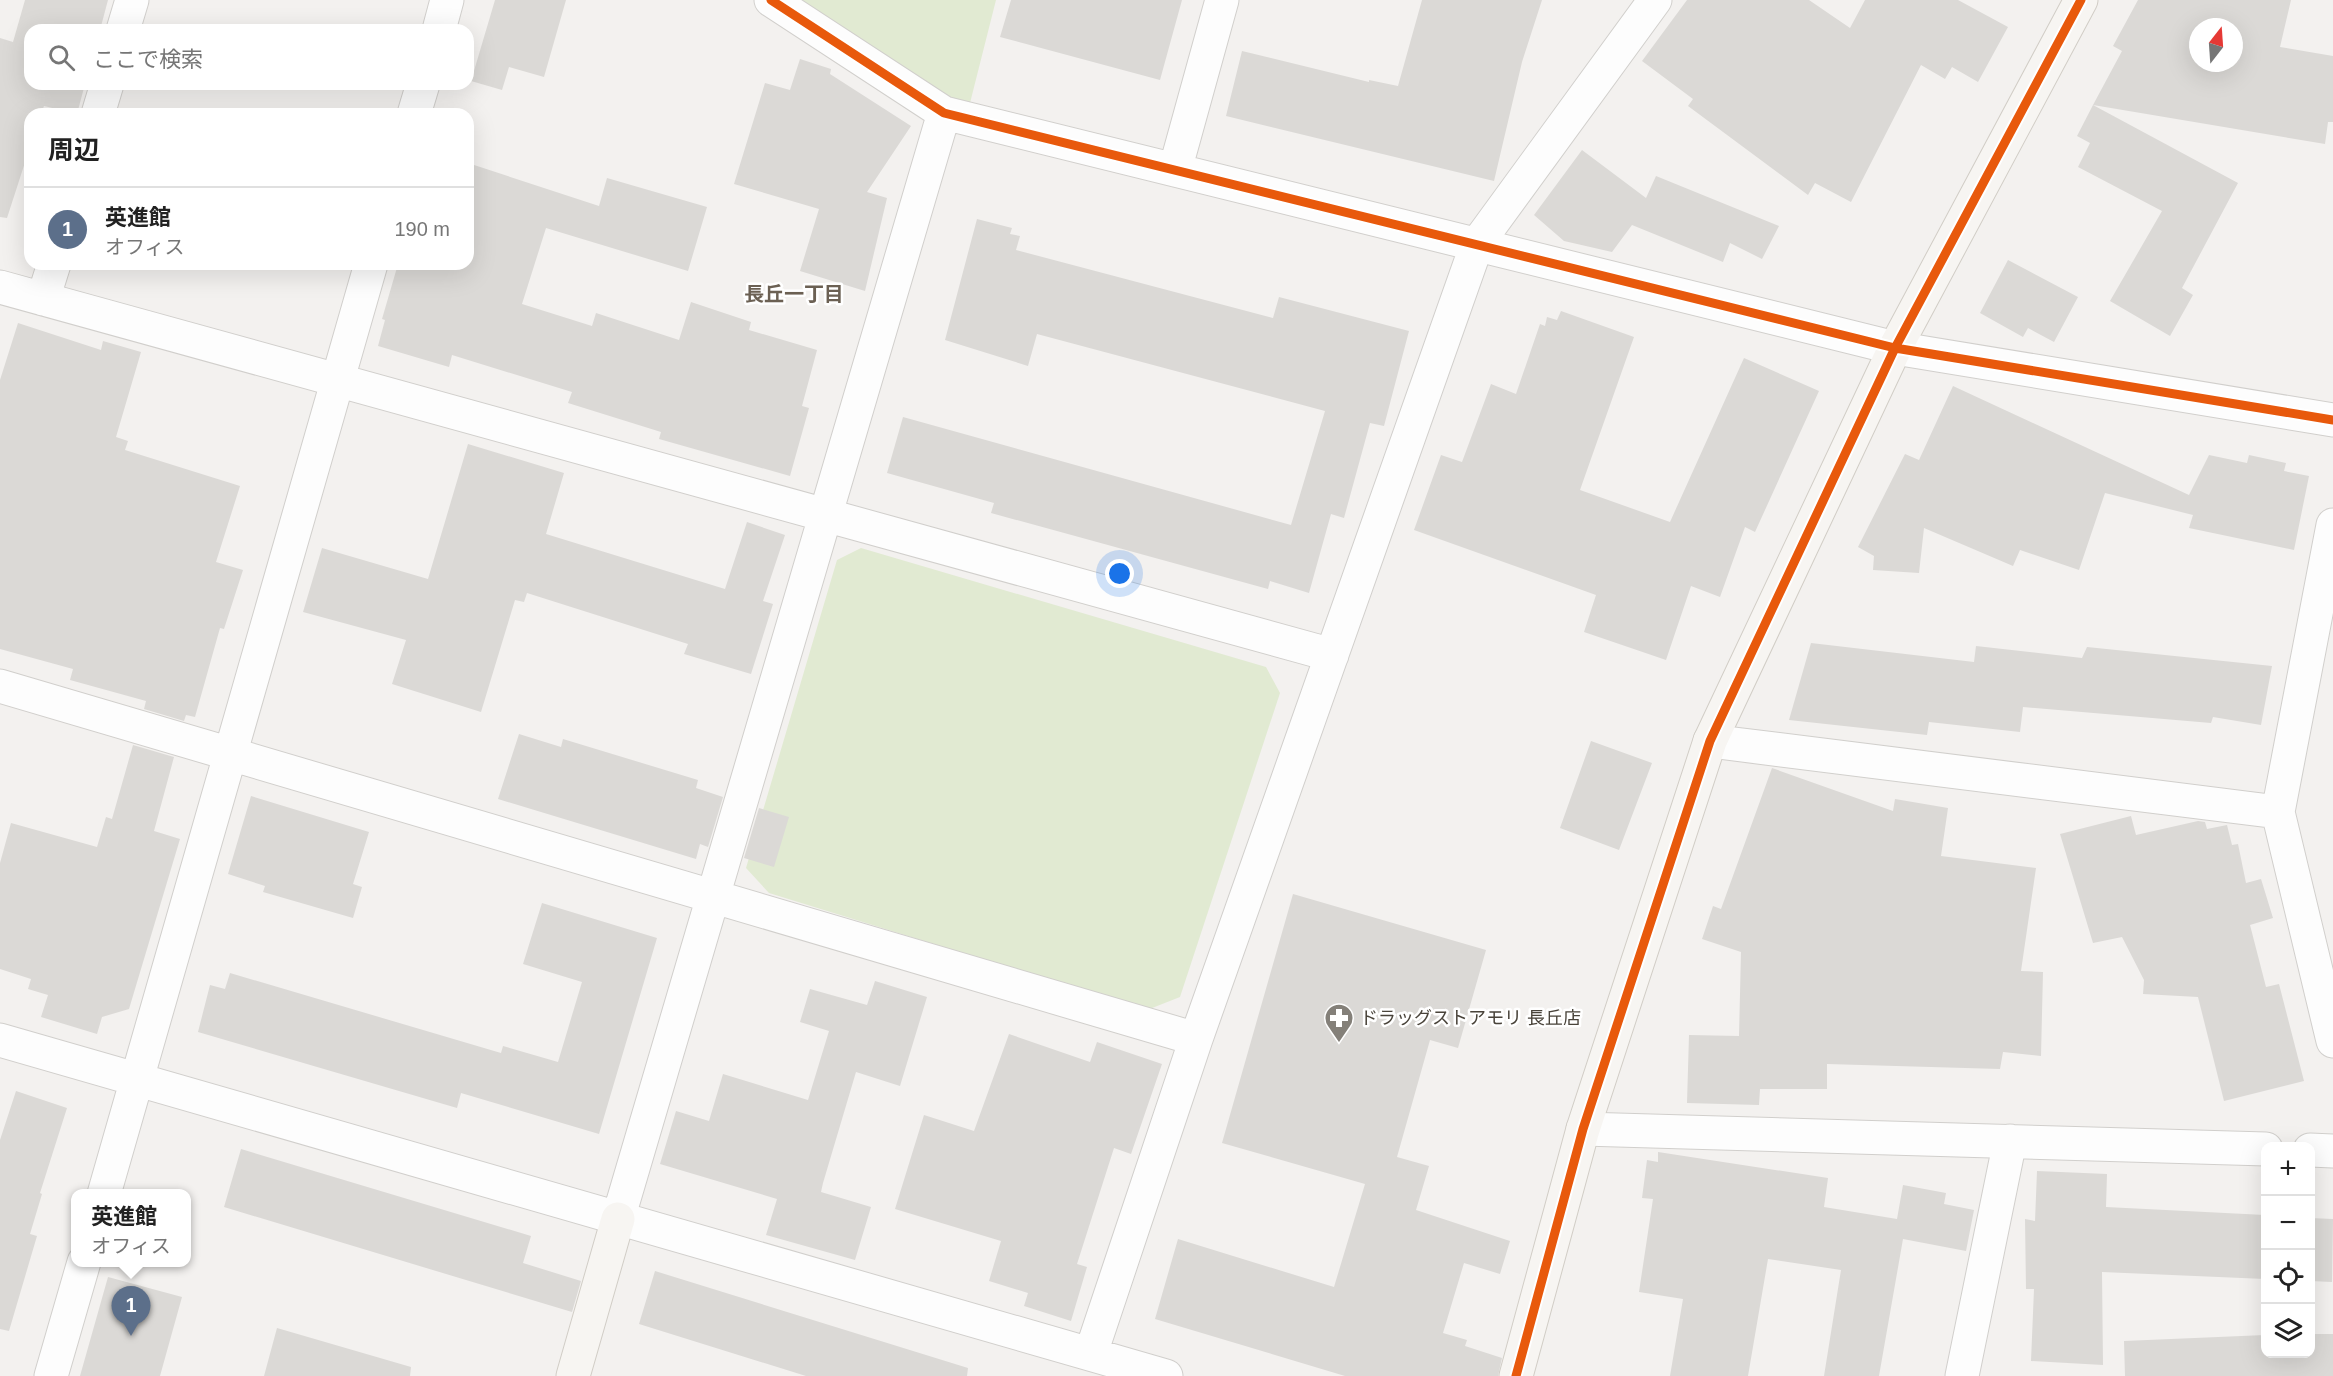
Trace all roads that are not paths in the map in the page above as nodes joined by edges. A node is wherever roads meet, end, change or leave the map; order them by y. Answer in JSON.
{"nodes":[{"id":1,"x":132,"y":0,"type":"edge"},
{"id":2,"x":447,"y":0,"type":"edge"},
{"id":3,"x":771,"y":0,"type":"edge"},
{"id":4,"x":1221,"y":0,"type":"edge"},
{"id":5,"x":1655,"y":0,"type":"edge"},
{"id":6,"x":2081,"y":0,"type":"edge"},
{"id":7,"x":125,"y":24,"type":"edge"},
{"id":8,"x":441,"y":24,"type":"edge"},
{"id":9,"x":105,"y":90,"type":"edge"},
{"id":10,"x":421,"y":90,"type":"edge"},
{"id":11,"x":100,"y":108,"type":"edge"},
{"id":12,"x":416,"y":108,"type":"edge"},
{"id":13,"x":944,"y":113,"type":"junction"},
{"id":14,"x":1175,"y":170,"type":"junction"},
{"id":15,"x":1477,"y":244,"type":"junction"},
{"id":16,"x":52,"y":270,"type":"edge"},
{"id":17,"x":368,"y":270,"type":"edge"},
{"id":18,"x":0,"y":287,"type":"edge"},
{"id":19,"x":43,"y":299,"type":"junction"},
{"id":20,"x":1895,"y":348,"type":"junction"},
{"id":21,"x":337,"y":380,"type":"junction"},
{"id":22,"x":2333,"y":420,"type":"edge"},
{"id":23,"x":825,"y":516,"type":"junction"},
{"id":24,"x":2333,"y":525,"type":"edge"},
{"id":25,"x":1332,"y":655,"type":"junction"},
{"id":26,"x":0,"y":686,"type":"edge"},
{"id":27,"x":1710,"y":741,"type":"junction"},
{"id":28,"x":230,"y":753,"type":"junction"},
{"id":29,"x":2278,"y":812,"type":"junction"},
{"id":30,"x":712,"y":896,"type":"junction"},
{"id":31,"x":1196,"y":1039,"type":"junction"},
{"id":32,"x":0,"y":1040,"type":"edge"},
{"id":33,"x":2333,"y":1041,"type":"edge"},
{"id":34,"x":137,"y":1080,"type":"junction"},
{"id":35,"x":1583,"y":1129,"type":"junction"},
{"id":36,"x":2010,"y":1141,"type":"junction"},
{"id":37,"x":2261,"y":1149,"type":"edge"},
{"id":38,"x":2315,"y":1150,"type":"edge"},
{"id":39,"x":2333,"y":1151,"type":"edge"},
{"id":40,"x":105,"y":1189,"type":"edge"},
{"id":41,"x":618,"y":1219,"type":"junction"},
{"id":42,"x":83,"y":1267,"type":"edge"},
{"id":43,"x":1091,"y":1353,"type":"junction"},
{"id":44,"x":51,"y":1376,"type":"edge"},
{"id":45,"x":573,"y":1376,"type":"edge"},
{"id":46,"x":1166,"y":1376,"type":"edge"},
{"id":47,"x":1516,"y":1376,"type":"edge"},
{"id":48,"x":1962,"y":1376,"type":"edge"}],
"edges":[{"from":1,"to":7,"type":"street"},
{"from":2,"to":8,"type":"street"},
{"from":3,"to":13,"type":"street"},
{"from":4,"to":14,"type":"street"},
{"from":5,"to":15,"type":"street"},
{"from":6,"to":20,"type":"street"},
{"from":9,"to":11,"type":"street"},
{"from":10,"to":12,"type":"street"},
{"from":13,"to":14,"type":"street"},
{"from":13,"to":23,"type":"street"},
{"from":14,"to":15,"type":"street"},
{"from":15,"to":20,"type":"street"},
{"from":15,"to":25,"type":"street"},
{"from":16,"to":19,"type":"street"},
{"from":17,"to":21,"type":"street"},
{"from":18,"to":19,"type":"street"},
{"from":19,"to":21,"type":"street"},
{"from":20,"to":22,"type":"street"},
{"from":20,"to":27,"type":"street"},
{"from":21,"to":23,"type":"street"},
{"from":21,"to":28,"type":"street"},
{"from":23,"to":25,"type":"street"},
{"from":23,"to":30,"type":"street"},
{"from":24,"to":29,"type":"street"},
{"from":25,"to":31,"type":"street"},
{"from":26,"to":28,"type":"street"},
{"from":27,"to":29,"type":"street"},
{"from":27,"to":35,"type":"street"},
{"from":28,"to":30,"type":"street"},
{"from":28,"to":34,"type":"street"},
{"from":29,"to":33,"type":"street"},
{"from":30,"to":31,"type":"street"},
{"from":30,"to":41,"type":"street"},
{"from":31,"to":43,"type":"street"},
{"from":32,"to":34,"type":"street"},
{"from":34,"to":40,"type":"street"},
{"from":34,"to":41,"type":"street"},
{"from":35,"to":36,"type":"street"},
{"from":35,"to":47,"type":"street"},
{"from":36,"to":37,"type":"street"},
{"from":36,"to":48,"type":"street"},
{"from":38,"to":39,"type":"street"},
{"from":41,"to":43,"type":"street"},
{"from":41,"to":45,"type":"street"},
{"from":42,"to":44,"type":"street"},
{"from":43,"to":46,"type":"street"}]}
